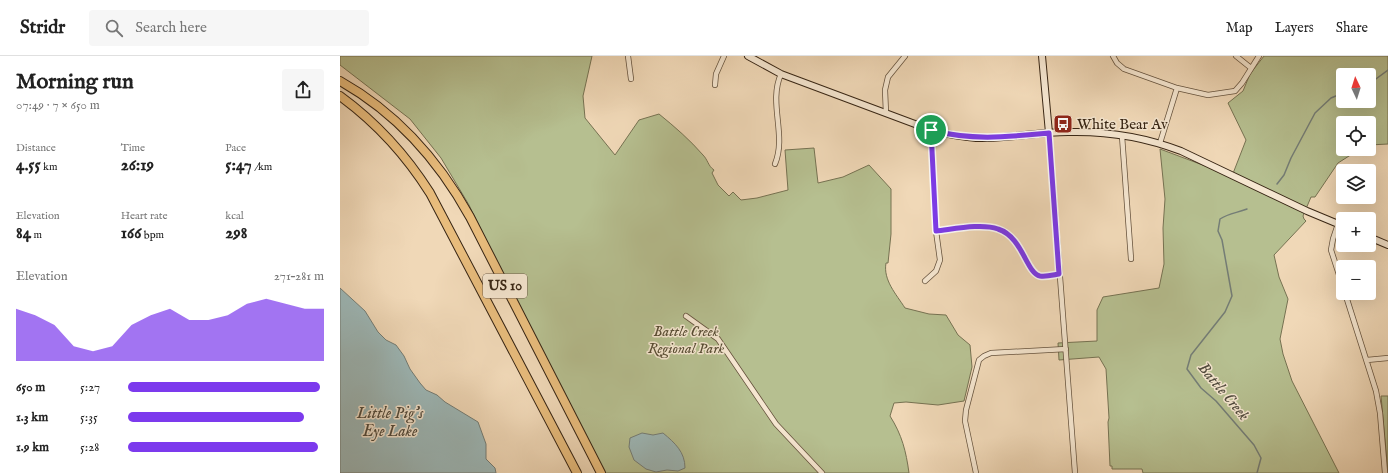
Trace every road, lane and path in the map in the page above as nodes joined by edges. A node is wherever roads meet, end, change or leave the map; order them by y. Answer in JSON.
{"nodes":[{"id":1,"x":628,"y":56,"type":"edge"},
{"id":2,"x":724,"y":56,"type":"edge"},
{"id":3,"x":748,"y":56,"type":"edge"},
{"id":4,"x":905,"y":56,"type":"edge"},
{"id":5,"x":1042,"y":56,"type":"edge"},
{"id":6,"x":1114,"y":56,"type":"edge"},
{"id":7,"x":1236,"y":56,"type":"edge"},
{"id":8,"x":1260,"y":56,"type":"edge"},
{"id":9,"x":1251,"y":68,"type":"junction"},
{"id":10,"x":781,"y":74,"type":"junction"},
{"id":11,"x":630,"y":78,"type":"dead end"},
{"id":12,"x":340,"y":81,"type":"edge"},
{"id":13,"x":714,"y":85,"type":"dead end"},
{"id":14,"x":1177,"y":88,"type":"junction"},
{"id":15,"x":340,"y":96,"type":"edge"},
{"id":16,"x":886,"y":113,"type":"junction"},
{"id":17,"x":931,"y":130,"type":"junction"},
{"id":18,"x":1049,"y":133,"type":"junction"},
{"id":19,"x":1122,"y":136,"type":"junction"},
{"id":20,"x":1160,"y":143,"type":"junction"},
{"id":21,"x":775,"y":164,"type":"dead end"},
{"id":22,"x":1336,"y":223,"type":"edge"},
{"id":23,"x":936,"y":231,"type":"junction"},
{"id":24,"x":1336,"y":233,"type":"edge"},
{"id":25,"x":1376,"y":240,"type":"edge"},
{"id":26,"x":1388,"y":245,"type":"edge"},
{"id":27,"x":1131,"y":259,"type":"dead end"},
{"id":28,"x":1336,"y":265,"type":"edge"},
{"id":29,"x":1059,"y":274,"type":"junction"},
{"id":30,"x":925,"y":281,"type":"dead end"},
{"id":31,"x":1347,"y":300,"type":"edge"},
{"id":32,"x":686,"y":316,"type":"dead end"},
{"id":33,"x":1066,"y":349,"type":"junction"},
{"id":34,"x":1388,"y":358,"type":"edge"},
{"id":35,"x":1367,"y":360,"type":"junction"},
{"id":36,"x":577,"y":473,"type":"edge"},
{"id":37,"x":602,"y":473,"type":"edge"},
{"id":38,"x":822,"y":473,"type":"edge"},
{"id":39,"x":976,"y":473,"type":"edge"},
{"id":40,"x":1075,"y":473,"type":"edge"},
{"id":41,"x":1385,"y":473,"type":"edge"}],
"edges":[{"from":1,"to":11,"type":"street"},
{"from":2,"to":13,"type":"street"},
{"from":3,"to":10,"type":"street"},
{"from":4,"to":16,"type":"street"},
{"from":5,"to":18,"type":"street"},
{"from":6,"to":14,"type":"street"},
{"from":7,"to":9,"type":"street"},
{"from":8,"to":9,"type":"street"},
{"from":9,"to":14,"type":"street"},
{"from":10,"to":16,"type":"street"},
{"from":10,"to":21,"type":"street"},
{"from":12,"to":37,"type":"highway","number":"US 10"},
{"from":14,"to":20,"type":"street"},
{"from":15,"to":36,"type":"highway","number":"US 10"},
{"from":16,"to":17,"type":"street"},
{"from":17,"to":18,"type":"street"},
{"from":17,"to":23,"type":"street"},
{"from":18,"to":19,"type":"street"},
{"from":18,"to":29,"type":"street"},
{"from":19,"to":20,"type":"street"},
{"from":19,"to":27,"type":"street"},
{"from":20,"to":22,"type":"street"},
{"from":23,"to":29,"type":"street"},
{"from":23,"to":30,"type":"street"},
{"from":24,"to":28,"type":"street"},
{"from":25,"to":26,"type":"street"},
{"from":29,"to":33,"type":"street"},
{"from":31,"to":35,"type":"street"},
{"from":32,"to":38,"type":"street"},
{"from":33,"to":39,"type":"street"},
{"from":33,"to":40,"type":"street"},
{"from":34,"to":35,"type":"street"},
{"from":35,"to":41,"type":"street"}]}
